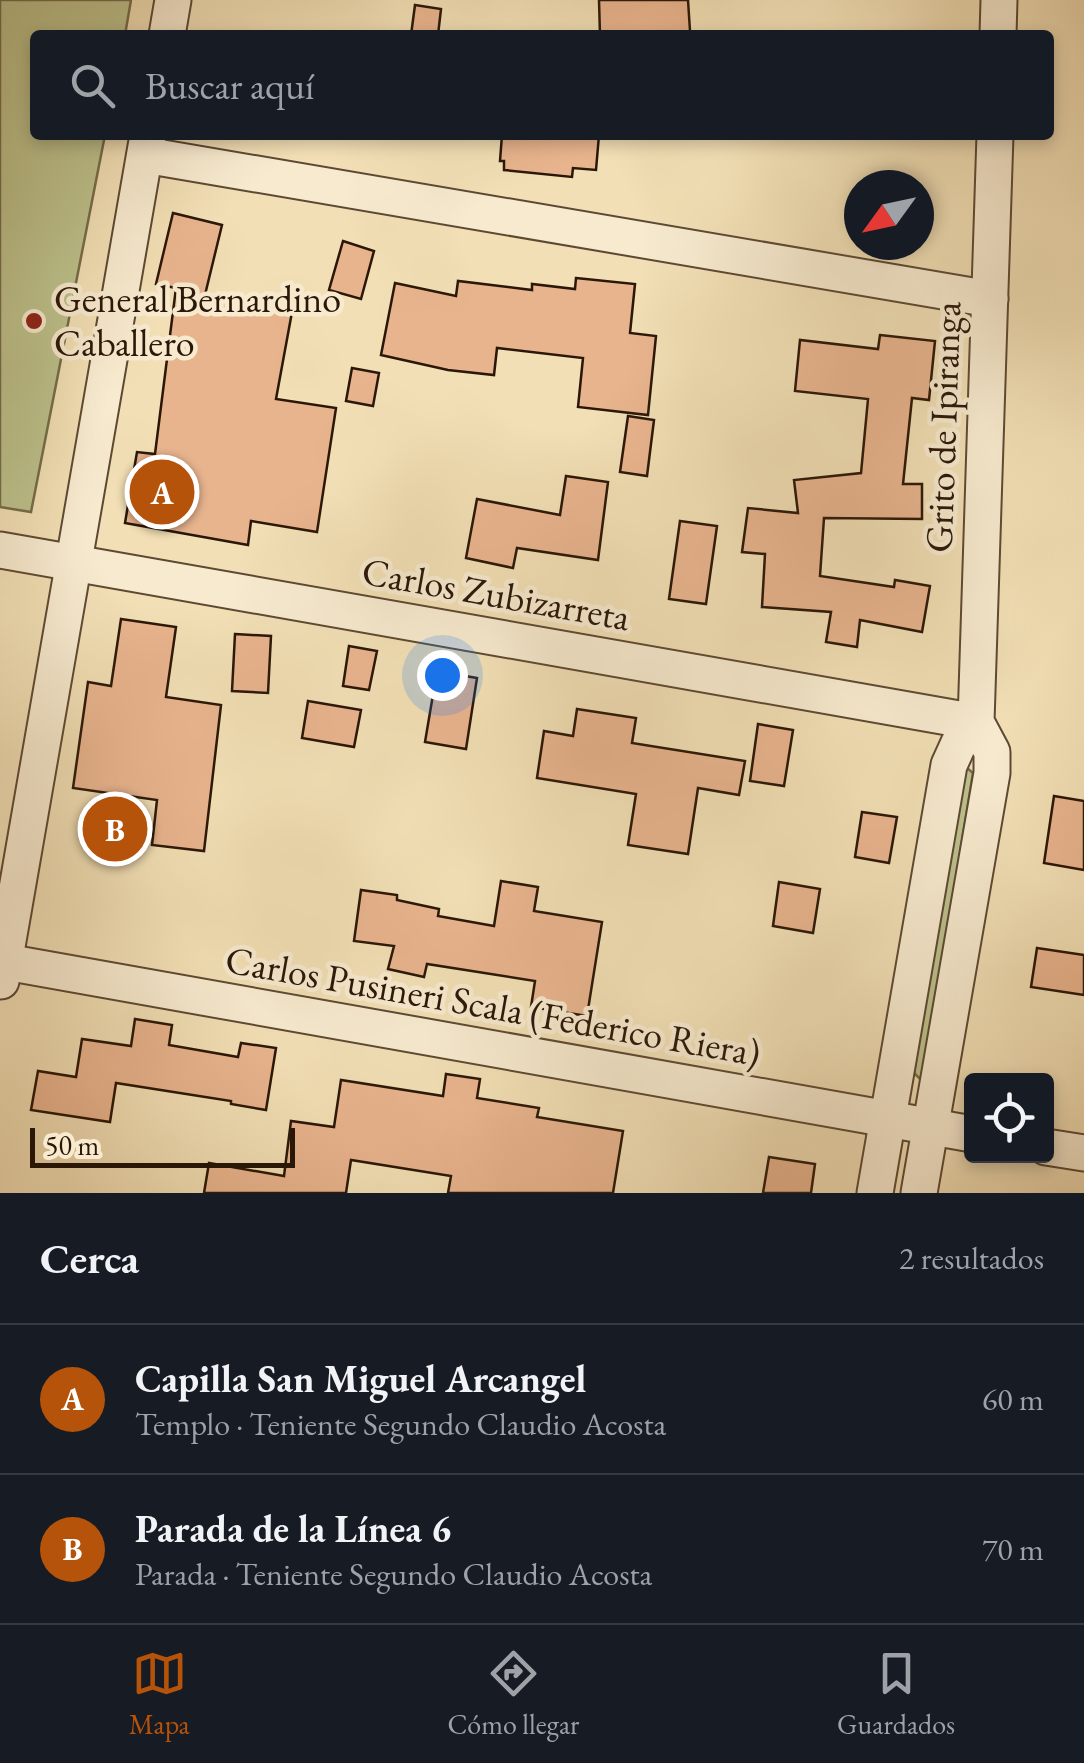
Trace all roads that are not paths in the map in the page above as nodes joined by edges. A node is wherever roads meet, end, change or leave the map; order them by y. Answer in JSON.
{"nodes":[{"id":1,"x":173,"y":0,"type":"edge"},
{"id":2,"x":999,"y":0,"type":"edge"},
{"id":3,"x":167,"y":30,"type":"edge"},
{"id":4,"x":998,"y":30,"type":"edge"},
{"id":5,"x":995,"y":140,"type":"edge"},
{"id":6,"x":146,"y":145,"type":"edge"},
{"id":7,"x":990,"y":299,"type":"junction"},
{"id":8,"x":0,"y":550,"type":"edge"},
{"id":9,"x":74,"y":563,"type":"junction"},
{"id":10,"x":976,"y":722,"type":"junction"},
{"id":11,"x":1,"y":969,"type":"edge"},
{"id":12,"x":888,"y":1120,"type":"junction"},
{"id":13,"x":931,"y":1128,"type":"junction"},
{"id":14,"x":964,"y":1133,"type":"edge"},
{"id":15,"x":1054,"y":1147,"type":"edge"},
{"id":16,"x":1084,"y":1153,"type":"edge"},
{"id":17,"x":875,"y":1193,"type":"edge"},
{"id":18,"x":919,"y":1193,"type":"edge"}],
"edges":[{"from":1,"to":3,"type":"street"},
{"from":2,"to":4,"type":"street"},
{"from":5,"to":7,"type":"street","name":"Grito de Ipiranga"},
{"from":6,"to":7,"type":"street"},
{"from":6,"to":9,"type":"street"},
{"from":7,"to":10,"type":"street","name":"Grito de Ipiranga"},
{"from":8,"to":9,"type":"street","name":"Carlos Zubizarreta"},
{"from":9,"to":10,"type":"street","name":"Carlos Zubizarreta"},
{"from":9,"to":11,"type":"street"},
{"from":10,"to":12,"type":"street","name":"Grito de Ipiranga"},
{"from":10,"to":13,"type":"street","name":"Grito de Ipiranga"},
{"from":11,"to":12,"type":"street","name":"Carlos Pusineri Scala (Federico Riera)"},
{"from":12,"to":13,"type":"street","name":"Carlos Pusineri Scala (Federico Riera)"},
{"from":12,"to":17,"type":"street","name":"Grito de Ipiranga"},
{"from":13,"to":14,"type":"street","name":"Carlos Pusineri Scala (Federico Riera)"},
{"from":13,"to":18,"type":"street","name":"Grito de Ipiranga"},
{"from":15,"to":16,"type":"street"}]}
